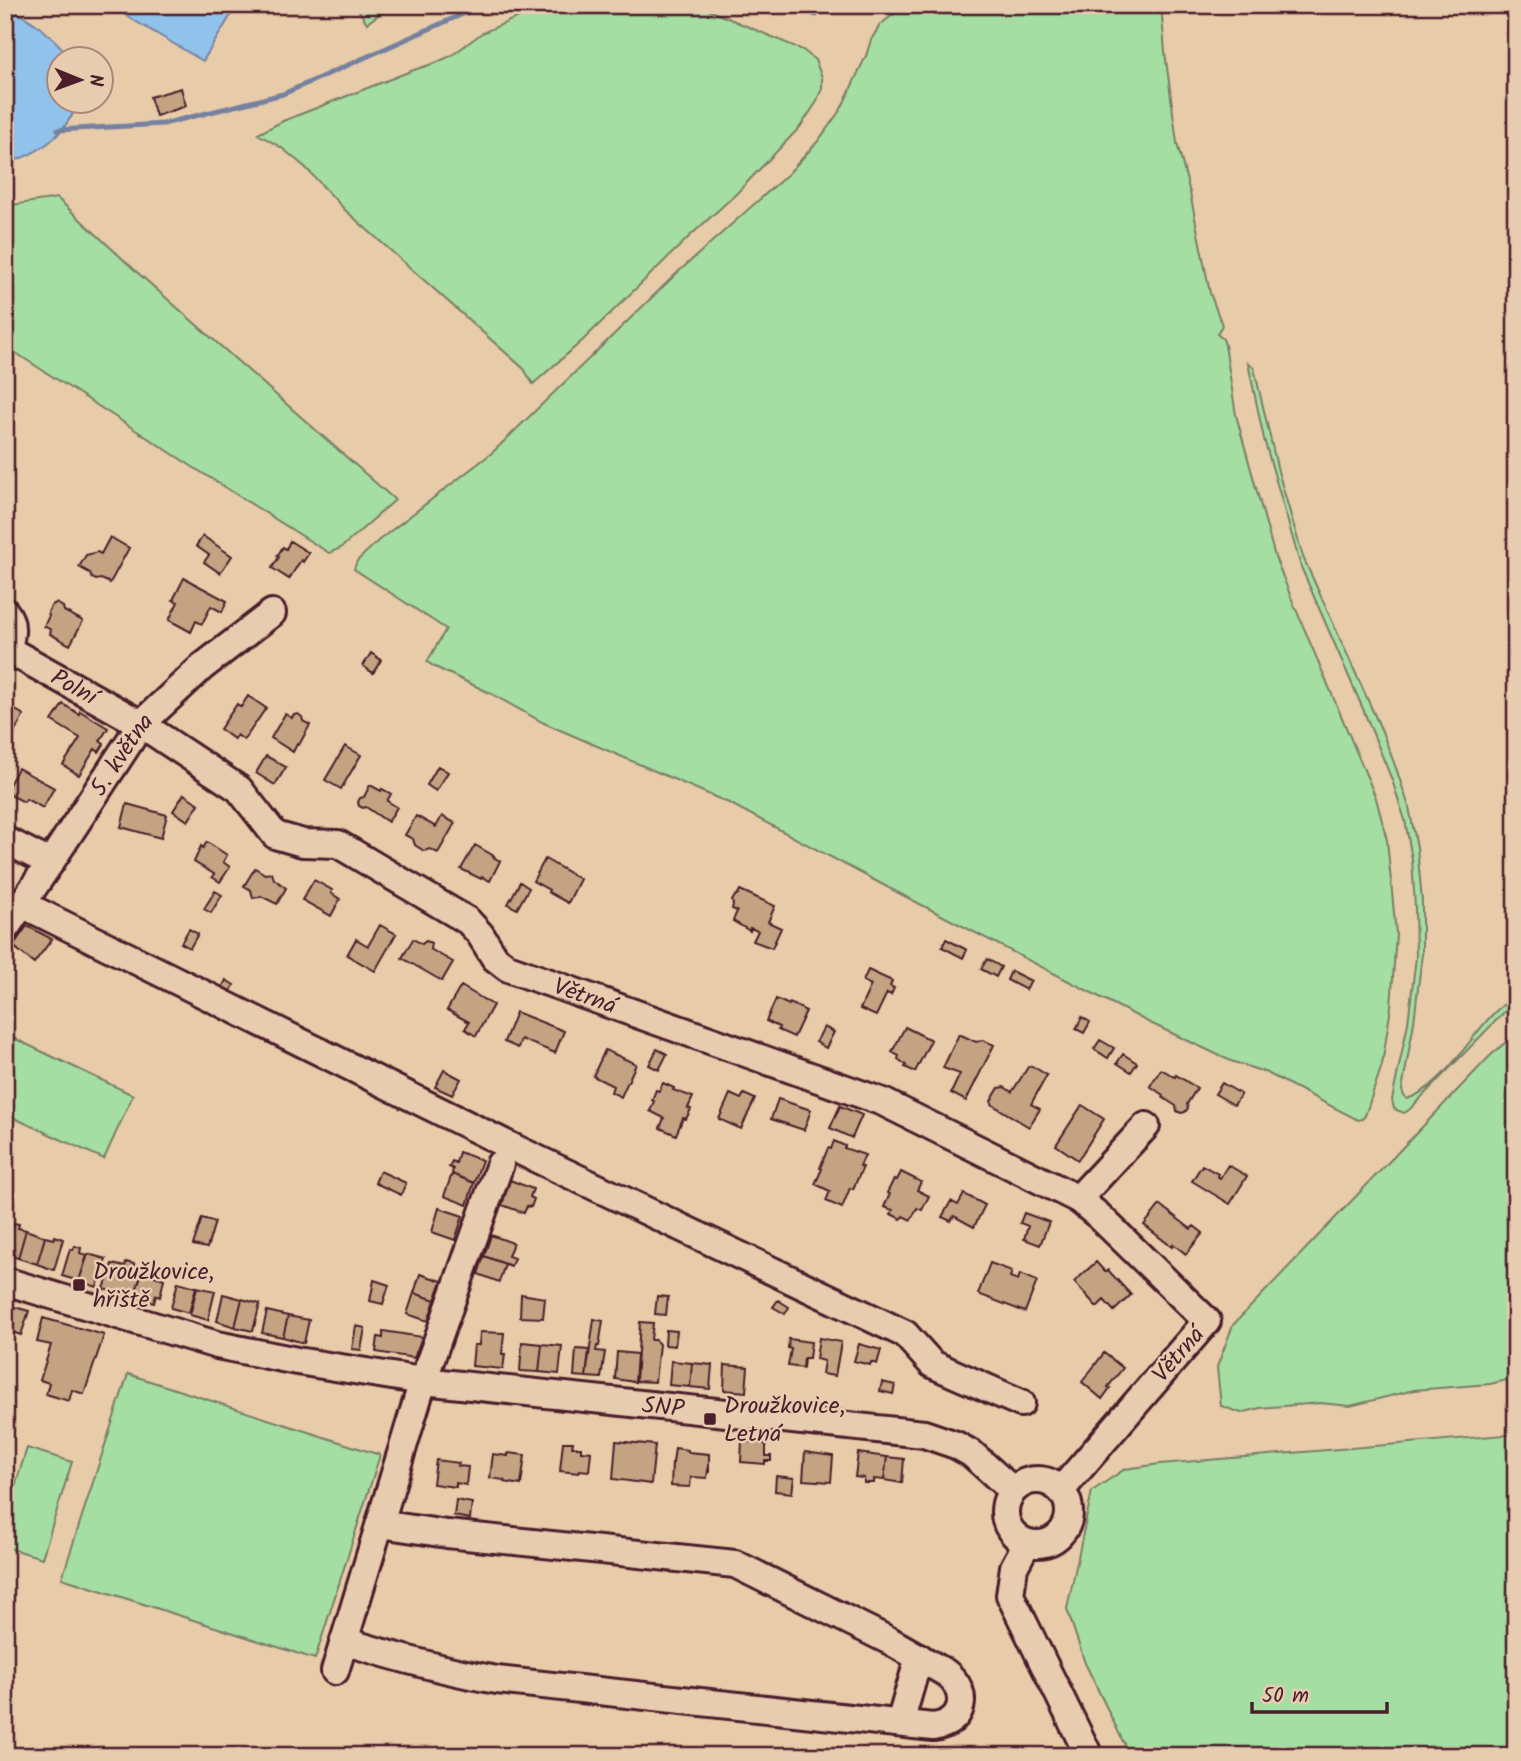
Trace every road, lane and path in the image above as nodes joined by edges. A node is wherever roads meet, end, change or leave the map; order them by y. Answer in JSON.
{"nodes":[{"id":1,"x":5,"y":611,"type":"edge"},
{"id":2,"x":272,"y":612,"type":"dead end"},
{"id":3,"x":6,"y":650,"type":"edge"},
{"id":4,"x":141,"y":724,"type":"junction"},
{"id":5,"x":5,"y":840,"type":"edge"},
{"id":6,"x":50,"y":863,"type":"junction"},
{"id":7,"x":22,"y":904,"type":"junction"},
{"id":8,"x":5,"y":929,"type":"edge"},
{"id":9,"x":1146,"y":1126,"type":"dead end"},
{"id":10,"x":500,"y":1164,"type":"dead end"},
{"id":11,"x":1078,"y":1199,"type":"junction"},
{"id":12,"x":5,"y":1281,"type":"edge"},
{"id":13,"x":423,"y":1381,"type":"junction"},
{"id":14,"x":1021,"y":1403,"type":"dead end"},
{"id":15,"x":1062,"y":1489,"type":"junction"},
{"id":16,"x":1012,"y":1490,"type":"junction"},
{"id":17,"x":380,"y":1524,"type":"junction"},
{"id":18,"x":1027,"y":1543,"type":"junction"},
{"id":19,"x":344,"y":1641,"type":"junction"},
{"id":20,"x":919,"y":1657,"type":"junction"},
{"id":21,"x":335,"y":1671,"type":"dead end"},
{"id":22,"x":900,"y":1723,"type":"junction"},
{"id":23,"x":1089,"y":1756,"type":"edge"}],
"edges":[{"from":1,"to":3,"type":"street","name":"Polní"},
{"from":2,"to":4,"type":"street","name":"5. května"},
{"from":3,"to":4,"type":"street","name":"Polní"},
{"from":4,"to":6,"type":"street","name":"5. května"},
{"from":4,"to":11,"type":"street","name":"Větrná"},
{"from":5,"to":6,"type":"street"},
{"from":6,"to":7,"type":"street","name":"5. května"},
{"from":7,"to":8,"type":"street","name":"5. května"},
{"from":7,"to":14,"type":"street"},
{"from":9,"to":11,"type":"street"},
{"from":10,"to":13,"type":"street"},
{"from":11,"to":15,"type":"street","name":"Větrná"},
{"from":12,"to":13,"type":"street","name":"SNP"},
{"from":13,"to":16,"type":"street","name":"SNP"},
{"from":13,"to":17,"type":"street"},
{"from":15,"to":16,"type":"street"},
{"from":15,"to":18,"type":"street"},
{"from":16,"to":18,"type":"street"},
{"from":17,"to":19,"type":"street"},
{"from":17,"to":20,"type":"street"},
{"from":18,"to":23,"type":"street"},
{"from":19,"to":21,"type":"street"},
{"from":19,"to":22,"type":"street"},
{"from":20,"to":22,"type":"street"},
{"from":20,"to":22,"type":"street"}]}
